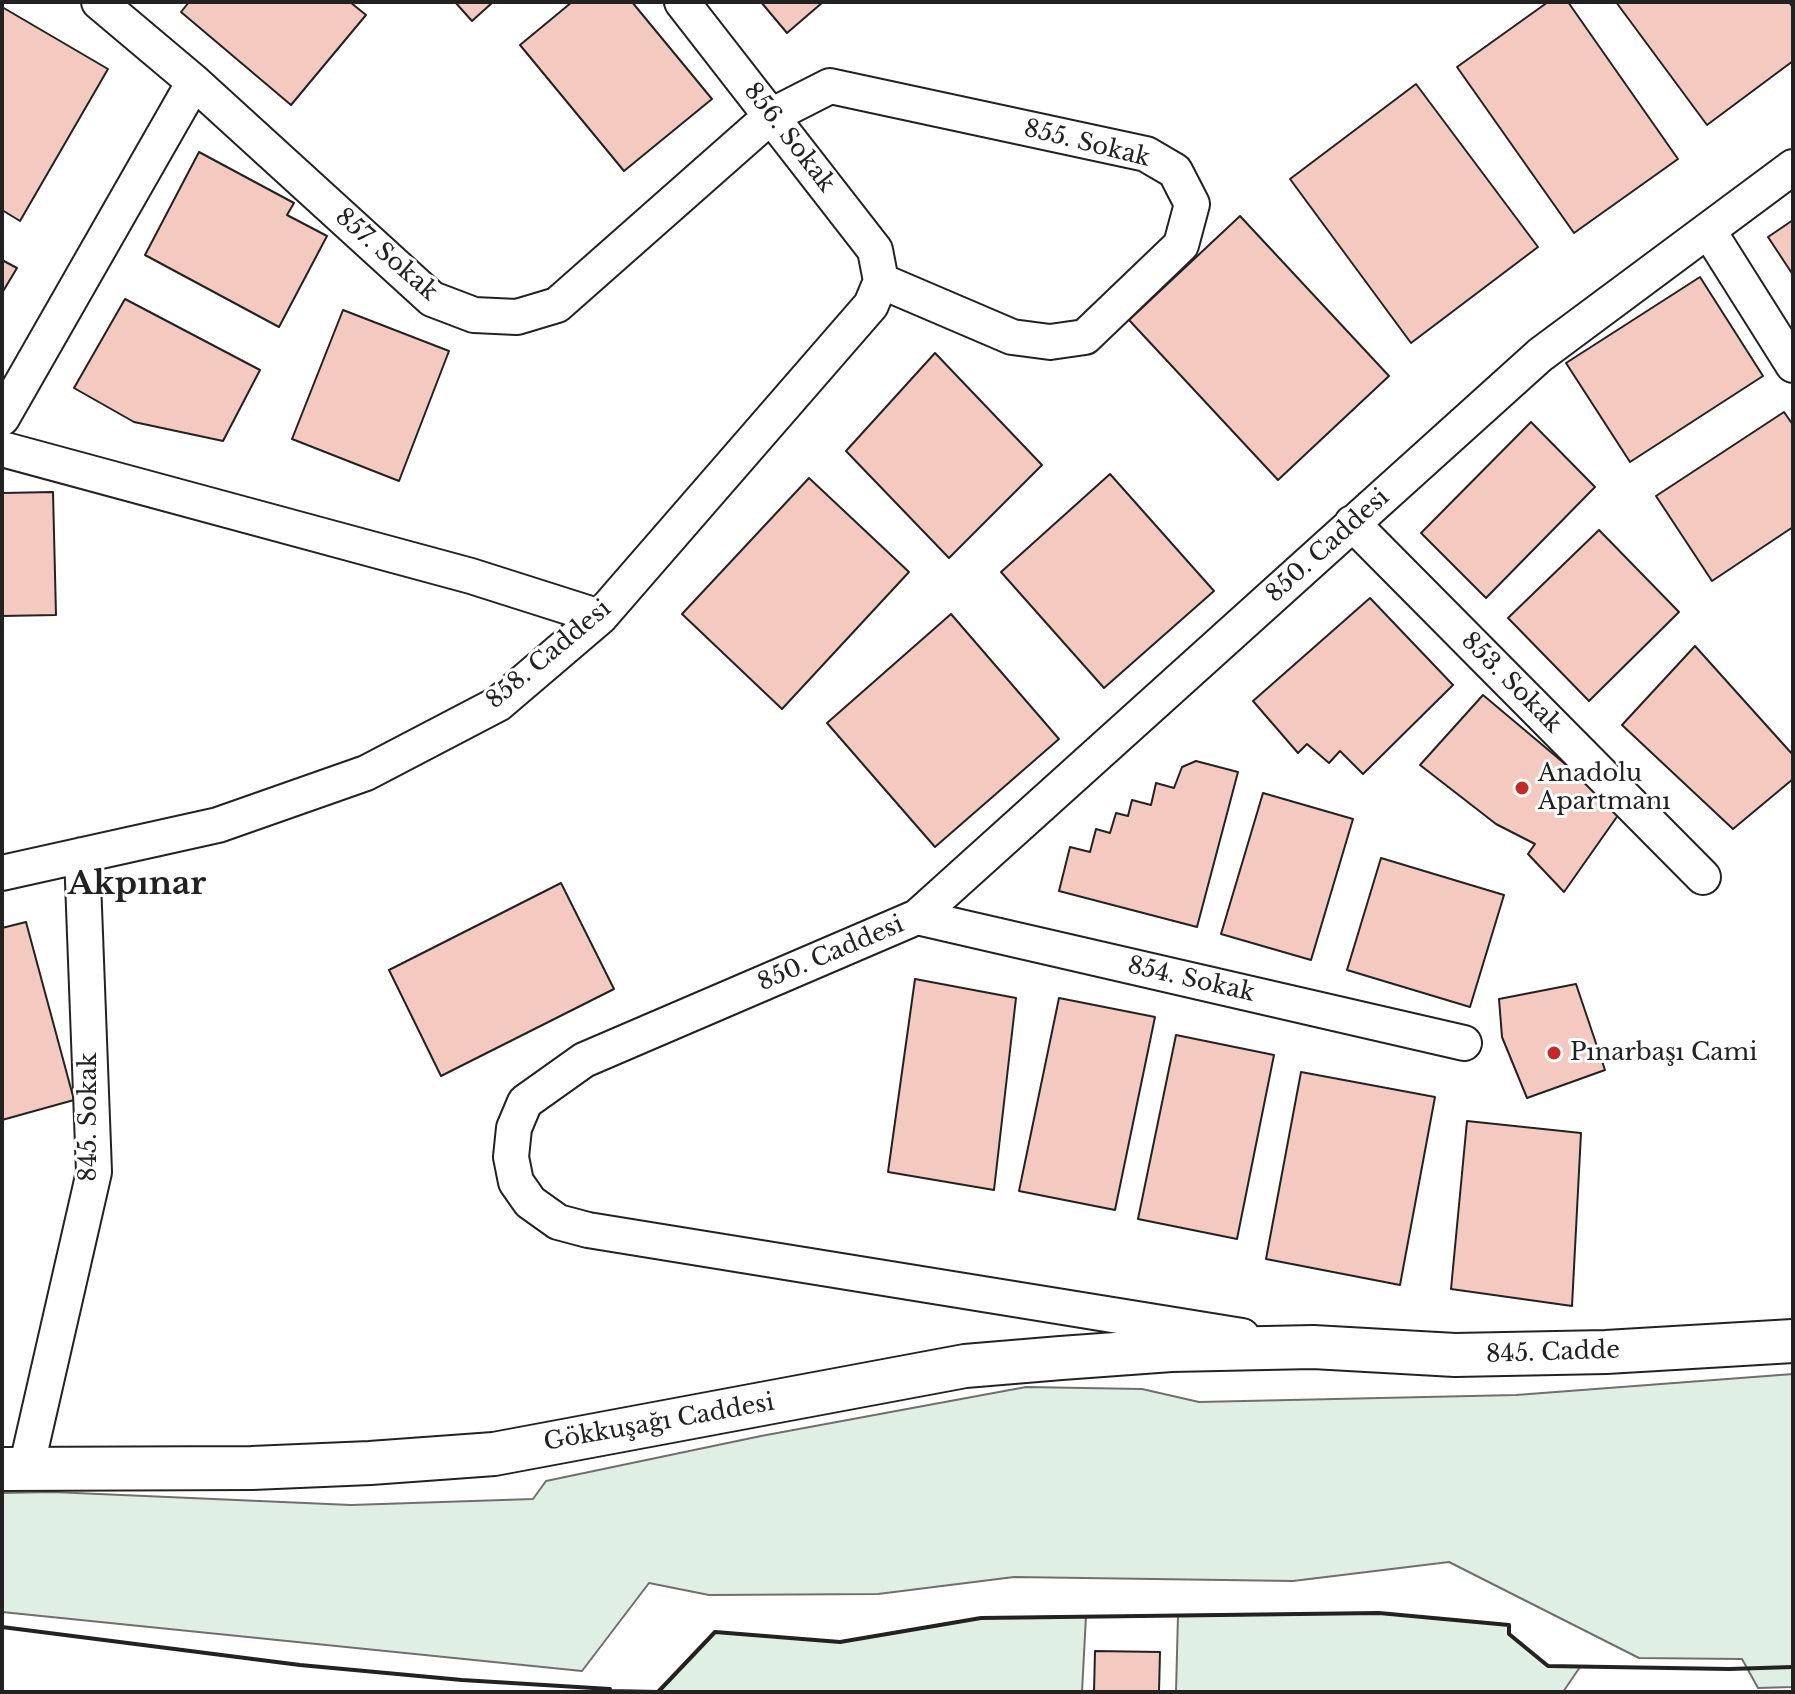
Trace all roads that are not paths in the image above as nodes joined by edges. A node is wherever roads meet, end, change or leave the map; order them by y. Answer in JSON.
{"nodes":[{"id":1,"x":99,"y":2,"type":"edge"},
{"id":2,"x":682,"y":2,"type":"edge"},
{"id":3,"x":194,"y":82,"type":"junction"},
{"id":4,"x":771,"y":116,"type":"junction"},
{"id":5,"x":1793,"y":167,"type":"edge"},
{"id":6,"x":1708,"y":230,"type":"junction"},
{"id":7,"x":881,"y":281,"type":"junction"},
{"id":8,"x":1793,"y":365,"type":"edge"},
{"id":9,"x":2,"y":418,"type":"edge"},
{"id":10,"x":2,"y":449,"type":"edge"},
{"id":11,"x":1352,"y":523,"type":"junction"},
{"id":12,"x":600,"y":617,"type":"junction"},
{"id":13,"x":82,"y":855,"type":"junction"},
{"id":14,"x":2,"y":873,"type":"edge"},
{"id":15,"x":1703,"y":877,"type":"dead end"},
{"id":16,"x":917,"y":917,"type":"junction"},
{"id":17,"x":1464,"y":1043,"type":"dead end"},
{"id":18,"x":1793,"y":1341,"type":"edge"},
{"id":19,"x":1313,"y":1347,"type":"junction"},
{"id":20,"x":14,"y":1469,"type":"edge"}],
"edges":[{"from":1,"to":3,"type":"street","name":"857. Sokak"},
{"from":2,"to":4,"type":"street","name":"856. Sokak"},
{"from":3,"to":4,"type":"street","name":"857. Sokak"},
{"from":3,"to":9,"type":"street"},
{"from":4,"to":7,"type":"street","name":"856. Sokak"},
{"from":4,"to":7,"type":"street","name":"855. Sokak"},
{"from":5,"to":6,"type":"street","name":"850. Caddesi"},
{"from":6,"to":8,"type":"street"},
{"from":6,"to":11,"type":"street","name":"850. Caddesi"},
{"from":7,"to":12,"type":"street","name":"858. Caddesi"},
{"from":10,"to":12,"type":"street"},
{"from":11,"to":15,"type":"street","name":"853. Sokak"},
{"from":11,"to":16,"type":"street","name":"850. Caddesi"},
{"from":12,"to":13,"type":"street","name":"858. Caddesi"},
{"from":13,"to":14,"type":"street","name":"858. Caddesi"},
{"from":13,"to":20,"type":"street","name":"845. Sokak"},
{"from":16,"to":17,"type":"street","name":"854. Sokak"},
{"from":16,"to":19,"type":"street","name":"850. Caddesi"},
{"from":18,"to":19,"type":"street","name":"845. Cadde"},
{"from":19,"to":20,"type":"street","name":"Gökkuşağı Caddesi"}]}
